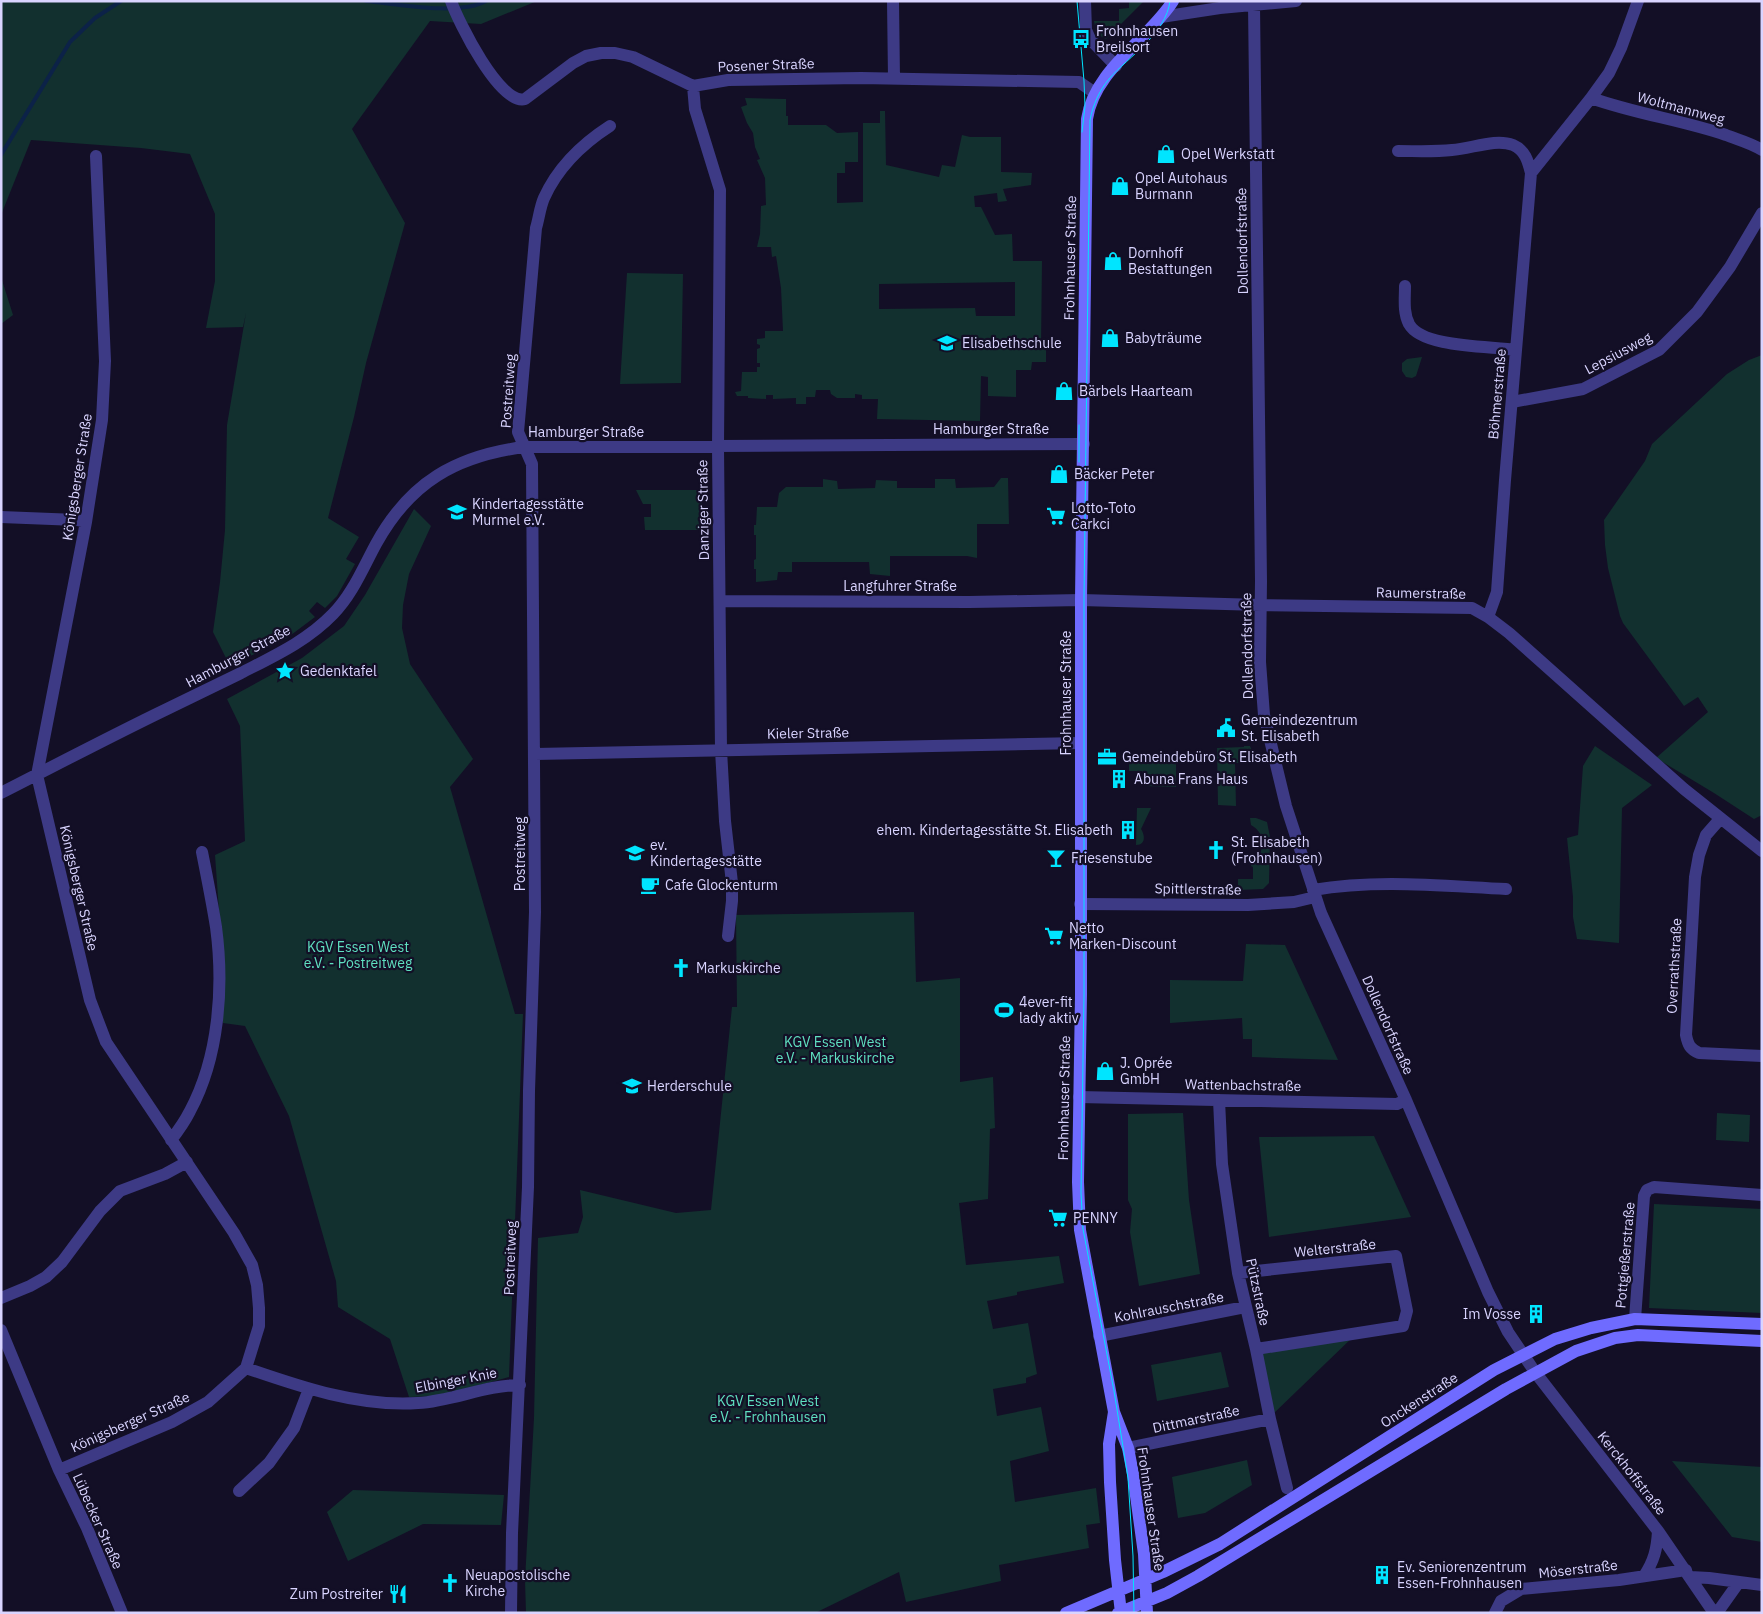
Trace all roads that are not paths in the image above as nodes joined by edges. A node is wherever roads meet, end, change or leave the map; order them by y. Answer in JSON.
{"nodes":[{"id":1,"x":451,"y":1,"type":"edge"},
{"id":2,"x":893,"y":1,"type":"edge"},
{"id":3,"x":1084,"y":1,"type":"edge"},
{"id":4,"x":1174,"y":1,"type":"edge"},
{"id":5,"x":1296,"y":1,"type":"edge"},
{"id":6,"x":1638,"y":1,"type":"edge"},
{"id":7,"x":1217,"y":5,"type":"edge"},
{"id":8,"x":1254,"y":5,"type":"junction"},
{"id":9,"x":1162,"y":17,"type":"junction"},
{"id":10,"x":1116,"y":66,"type":"junction"},
{"id":11,"x":894,"y":79,"type":"junction"},
{"id":12,"x":693,"y":86,"type":"junction"},
{"id":13,"x":1095,"y":93,"type":"junction"},
{"id":14,"x":1591,"y":98,"type":"junction"},
{"id":15,"x":610,"y":126,"type":"dead end"},
{"id":16,"x":1762,"y":150,"type":"edge"},
{"id":17,"x":1398,"y":151,"type":"dead end"},
{"id":18,"x":96,"y":156,"type":"dead end"},
{"id":19,"x":1531,"y":173,"type":"junction"},
{"id":20,"x":1762,"y":213,"type":"edge"},
{"id":21,"x":1405,"y":286,"type":"dead end"},
{"id":22,"x":1516,"y":350,"type":"junction"},
{"id":23,"x":1512,"y":402,"type":"junction"},
{"id":24,"x":1084,"y":444,"type":"junction"},
{"id":25,"x":524,"y":447,"type":"junction"},
{"id":26,"x":718,"y":447,"type":"junction"},
{"id":27,"x":1,"y":517,"type":"edge"},
{"id":28,"x":86,"y":522,"type":"junction"},
{"id":29,"x":1081,"y":600,"type":"junction"},
{"id":30,"x":720,"y":601,"type":"junction"},
{"id":31,"x":1261,"y":605,"type":"junction"},
{"id":32,"x":1488,"y":617,"type":"junction"},
{"id":33,"x":1081,"y":743,"type":"junction"},
{"id":34,"x":721,"y":750,"type":"junction"},
{"id":35,"x":535,"y":754,"type":"junction"},
{"id":36,"x":36,"y":775,"type":"junction"},
{"id":37,"x":1,"y":792,"type":"edge"},
{"id":38,"x":1720,"y":819,"type":"junction"},
{"id":39,"x":1762,"y":851,"type":"edge"},
{"id":40,"x":202,"y":852,"type":"dead end"},
{"id":41,"x":1506,"y":889,"type":"dead end"},
{"id":42,"x":1314,"y":894,"type":"junction"},
{"id":43,"x":1080,"y":904,"type":"junction"},
{"id":44,"x":728,"y":936,"type":"dead end"},
{"id":45,"x":1762,"y":1056,"type":"edge"},
{"id":46,"x":1079,"y":1097,"type":"junction"},
{"id":47,"x":1219,"y":1100,"type":"junction"},
{"id":48,"x":1406,"y":1100,"type":"junction"},
{"id":49,"x":172,"y":1140,"type":"junction"},
{"id":50,"x":186,"y":1162,"type":"junction"},
{"id":51,"x":1762,"y":1195,"type":"edge"},
{"id":52,"x":1238,"y":1273,"type":"junction"},
{"id":53,"x":1,"y":1298,"type":"edge"},
{"id":54,"x":1245,"y":1307,"type":"junction"},
{"id":55,"x":1635,"y":1319,"type":"junction"},
{"id":56,"x":1762,"y":1324,"type":"edge"},
{"id":57,"x":1,"y":1330,"type":"edge"},
{"id":58,"x":1099,"y":1336,"type":"junction"},
{"id":59,"x":1762,"y":1341,"type":"edge"},
{"id":60,"x":1256,"y":1349,"type":"junction"},
{"id":61,"x":1522,"y":1355,"type":"junction"},
{"id":62,"x":246,"y":1368,"type":"junction"},
{"id":63,"x":1535,"y":1372,"type":"junction"},
{"id":64,"x":520,"y":1385,"type":"junction"},
{"id":65,"x":309,"y":1389,"type":"junction"},
{"id":66,"x":1114,"y":1412,"type":"junction"},
{"id":67,"x":1270,"y":1419,"type":"junction"},
{"id":68,"x":1128,"y":1448,"type":"junction"},
{"id":69,"x":59,"y":1470,"type":"junction"},
{"id":70,"x":1288,"y":1488,"type":"dead end"},
{"id":71,"x":239,"y":1491,"type":"dead end"},
{"id":72,"x":1658,"y":1531,"type":"junction"},
{"id":73,"x":1688,"y":1574,"type":"junction"},
{"id":74,"x":1644,"y":1576,"type":"junction"},
{"id":75,"x":1146,"y":1578,"type":"junction"},
{"id":76,"x":1739,"y":1582,"type":"junction"},
{"id":77,"x":1762,"y":1585,"type":"edge"},
{"id":78,"x":1118,"y":1591,"type":"junction"},
{"id":79,"x":1147,"y":1607,"type":"edge"},
{"id":80,"x":1120,"y":1612,"type":"edge"},
{"id":81,"x":122,"y":1613,"type":"edge"},
{"id":82,"x":511,"y":1613,"type":"edge"},
{"id":83,"x":1066,"y":1613,"type":"edge"},
{"id":84,"x":1495,"y":1613,"type":"edge"},
{"id":85,"x":1716,"y":1613,"type":"edge"}],
"edges":[{"from":1,"to":12,"type":"street"},
{"from":2,"to":11,"type":"street"},
{"from":3,"to":10,"type":"street"},
{"from":4,"to":9,"type":"main road","name":"Frohnhauser Straße"},
{"from":5,"to":8,"type":"street"},
{"from":6,"to":14,"type":"street"},
{"from":7,"to":8,"type":"street"},
{"from":7,"to":9,"type":"street"},
{"from":8,"to":31,"type":"street","name":"Dollendorfstraße"},
{"from":9,"to":10,"type":"main road","name":"Frohnhauser Straße"},
{"from":10,"to":13,"type":"main road","name":"Frohnhauser Straße"},
{"from":11,"to":12,"type":"street","name":"Posener Straße"},
{"from":11,"to":13,"type":"street","name":"Posener Straße"},
{"from":12,"to":26,"type":"street","name":"Danziger Straße"},
{"from":13,"to":24,"type":"main road","name":"Frohnhauser Straße"},
{"from":14,"to":16,"type":"street","name":"Woltmannweg"},
{"from":14,"to":19,"type":"street"},
{"from":15,"to":25,"type":"street","name":"Postreitweg"},
{"from":17,"to":19,"type":"street","name":"Böhmerstraße"},
{"from":18,"to":28,"type":"street","name":"Königsberger Straße"},
{"from":19,"to":22,"type":"street","name":"Böhmerstraße"},
{"from":20,"to":23,"type":"street","name":"Lepsiusweg"},
{"from":21,"to":22,"type":"street"},
{"from":22,"to":23,"type":"street","name":"Böhmerstraße"},
{"from":23,"to":32,"type":"street","name":"Böhmerstraße"},
{"from":24,"to":26,"type":"street","name":"Hamburger Straße"},
{"from":24,"to":29,"type":"main road","name":"Frohnhauser Straße"},
{"from":25,"to":26,"type":"street","name":"Hamburger Straße"},
{"from":25,"to":35,"type":"street","name":"Postreitweg"},
{"from":25,"to":36,"type":"street","name":"Hamburger Straße"},
{"from":26,"to":30,"type":"street","name":"Danziger Straße"},
{"from":27,"to":28,"type":"street"},
{"from":28,"to":36,"type":"street","name":"Königsberger Straße"},
{"from":29,"to":30,"type":"street","name":"Langfuhrer Straße"},
{"from":29,"to":31,"type":"street","name":"Raumerstraße"},
{"from":29,"to":33,"type":"main road","name":"Frohnhauser Straße"},
{"from":30,"to":34,"type":"street","name":"Danziger Straße"},
{"from":31,"to":32,"type":"street","name":"Raumerstraße"},
{"from":31,"to":42,"type":"street","name":"Dollendorfstraße"},
{"from":32,"to":38,"type":"street","name":"Raumerstraße"},
{"from":33,"to":34,"type":"street","name":"Kieler Straße"},
{"from":33,"to":43,"type":"main road","name":"Frohnhauser Straße"},
{"from":34,"to":35,"type":"street","name":"Kieler Straße"},
{"from":34,"to":44,"type":"street","name":"Danziger Straße"},
{"from":35,"to":64,"type":"street","name":"Postreitweg"},
{"from":36,"to":37,"type":"street","name":"Hamburger Straße"},
{"from":36,"to":49,"type":"street","name":"Königsberger Straße"},
{"from":38,"to":39,"type":"street","name":"Raumerstraße"},
{"from":38,"to":45,"type":"street","name":"Overrathstraße"},
{"from":40,"to":49,"type":"street"},
{"from":41,"to":42,"type":"street","name":"Spittlerstraße"},
{"from":42,"to":43,"type":"street","name":"Spittlerstraße"},
{"from":42,"to":48,"type":"street","name":"Dollendorfstraße"},
{"from":43,"to":46,"type":"main road","name":"Frohnhauser Straße"},
{"from":46,"to":47,"type":"street","name":"Wattenbachstraße"},
{"from":46,"to":58,"type":"main road","name":"Frohnhauser Straße"},
{"from":47,"to":48,"type":"street","name":"Wattenbachstraße"},
{"from":47,"to":52,"type":"street","name":"Pützstraße"},
{"from":48,"to":61,"type":"street","name":"Dollendorfstraße"},
{"from":49,"to":50,"type":"street","name":"Königsberger Straße"},
{"from":50,"to":53,"type":"street"},
{"from":50,"to":62,"type":"street","name":"Königsberger Straße"},
{"from":51,"to":55,"type":"street","name":"Pottgießerstraße"},
{"from":52,"to":54,"type":"street","name":"Pützstraße"},
{"from":52,"to":60,"type":"street","name":"Welterstraße"},
{"from":54,"to":58,"type":"street","name":"Kohlrauschstraße"},
{"from":54,"to":60,"type":"street","name":"Pützstraße"},
{"from":55,"to":56,"type":"main road","name":"Onckenstraße"},
{"from":55,"to":61,"type":"main road","name":"Onckenstraße"},
{"from":57,"to":69,"type":"street","name":"Lübecker Straße"},
{"from":58,"to":66,"type":"main road","name":"Frohnhauser Straße"},
{"from":59,"to":63,"type":"main road"},
{"from":60,"to":67,"type":"street","name":"Pützstraße"},
{"from":61,"to":63,"type":"street","name":"Kerckhoffstraße"},
{"from":61,"to":75,"type":"main road","name":"Onckenstraße"},
{"from":62,"to":65,"type":"street","name":"Elbinger Knie"},
{"from":62,"to":69,"type":"street","name":"Königsberger Straße"},
{"from":63,"to":72,"type":"street","name":"Kerckhoffstraße"},
{"from":63,"to":79,"type":"main road"},
{"from":64,"to":65,"type":"street","name":"Elbinger Knie"},
{"from":64,"to":82,"type":"street","name":"Postreitweg"},
{"from":65,"to":71,"type":"street"},
{"from":66,"to":68,"type":"main road","name":"Frohnhauser Straße"},
{"from":66,"to":78,"type":"main road","name":"Frohnhauser Straße"},
{"from":67,"to":68,"type":"street","name":"Dittmarstraße"},
{"from":67,"to":70,"type":"street","name":"Pützstraße"},
{"from":68,"to":75,"type":"main road","name":"Frohnhauser Straße"},
{"from":69,"to":81,"type":"street","name":"Lübecker Straße"},
{"from":72,"to":73,"type":"street","name":"Kerckhoffstraße"},
{"from":72,"to":74,"type":"street"},
{"from":73,"to":74,"type":"street","name":"Möserstraße"},
{"from":73,"to":76,"type":"street","name":"Möserstraße"},
{"from":73,"to":85,"type":"street","name":"Kerckhoffstraße"},
{"from":74,"to":84,"type":"street","name":"Möserstraße"},
{"from":75,"to":78,"type":"main road","name":"Onckenstraße"},
{"from":75,"to":79,"type":"main road","name":"Frohnhauser Straße"},
{"from":76,"to":77,"type":"street","name":"Möserstraße"},
{"from":76,"to":85,"type":"street"},
{"from":78,"to":80,"type":"main road","name":"Frohnhauser Straße"},
{"from":78,"to":83,"type":"main road","name":"Onckenstraße"},
{"from":79,"to":80,"type":"main road"}]}
